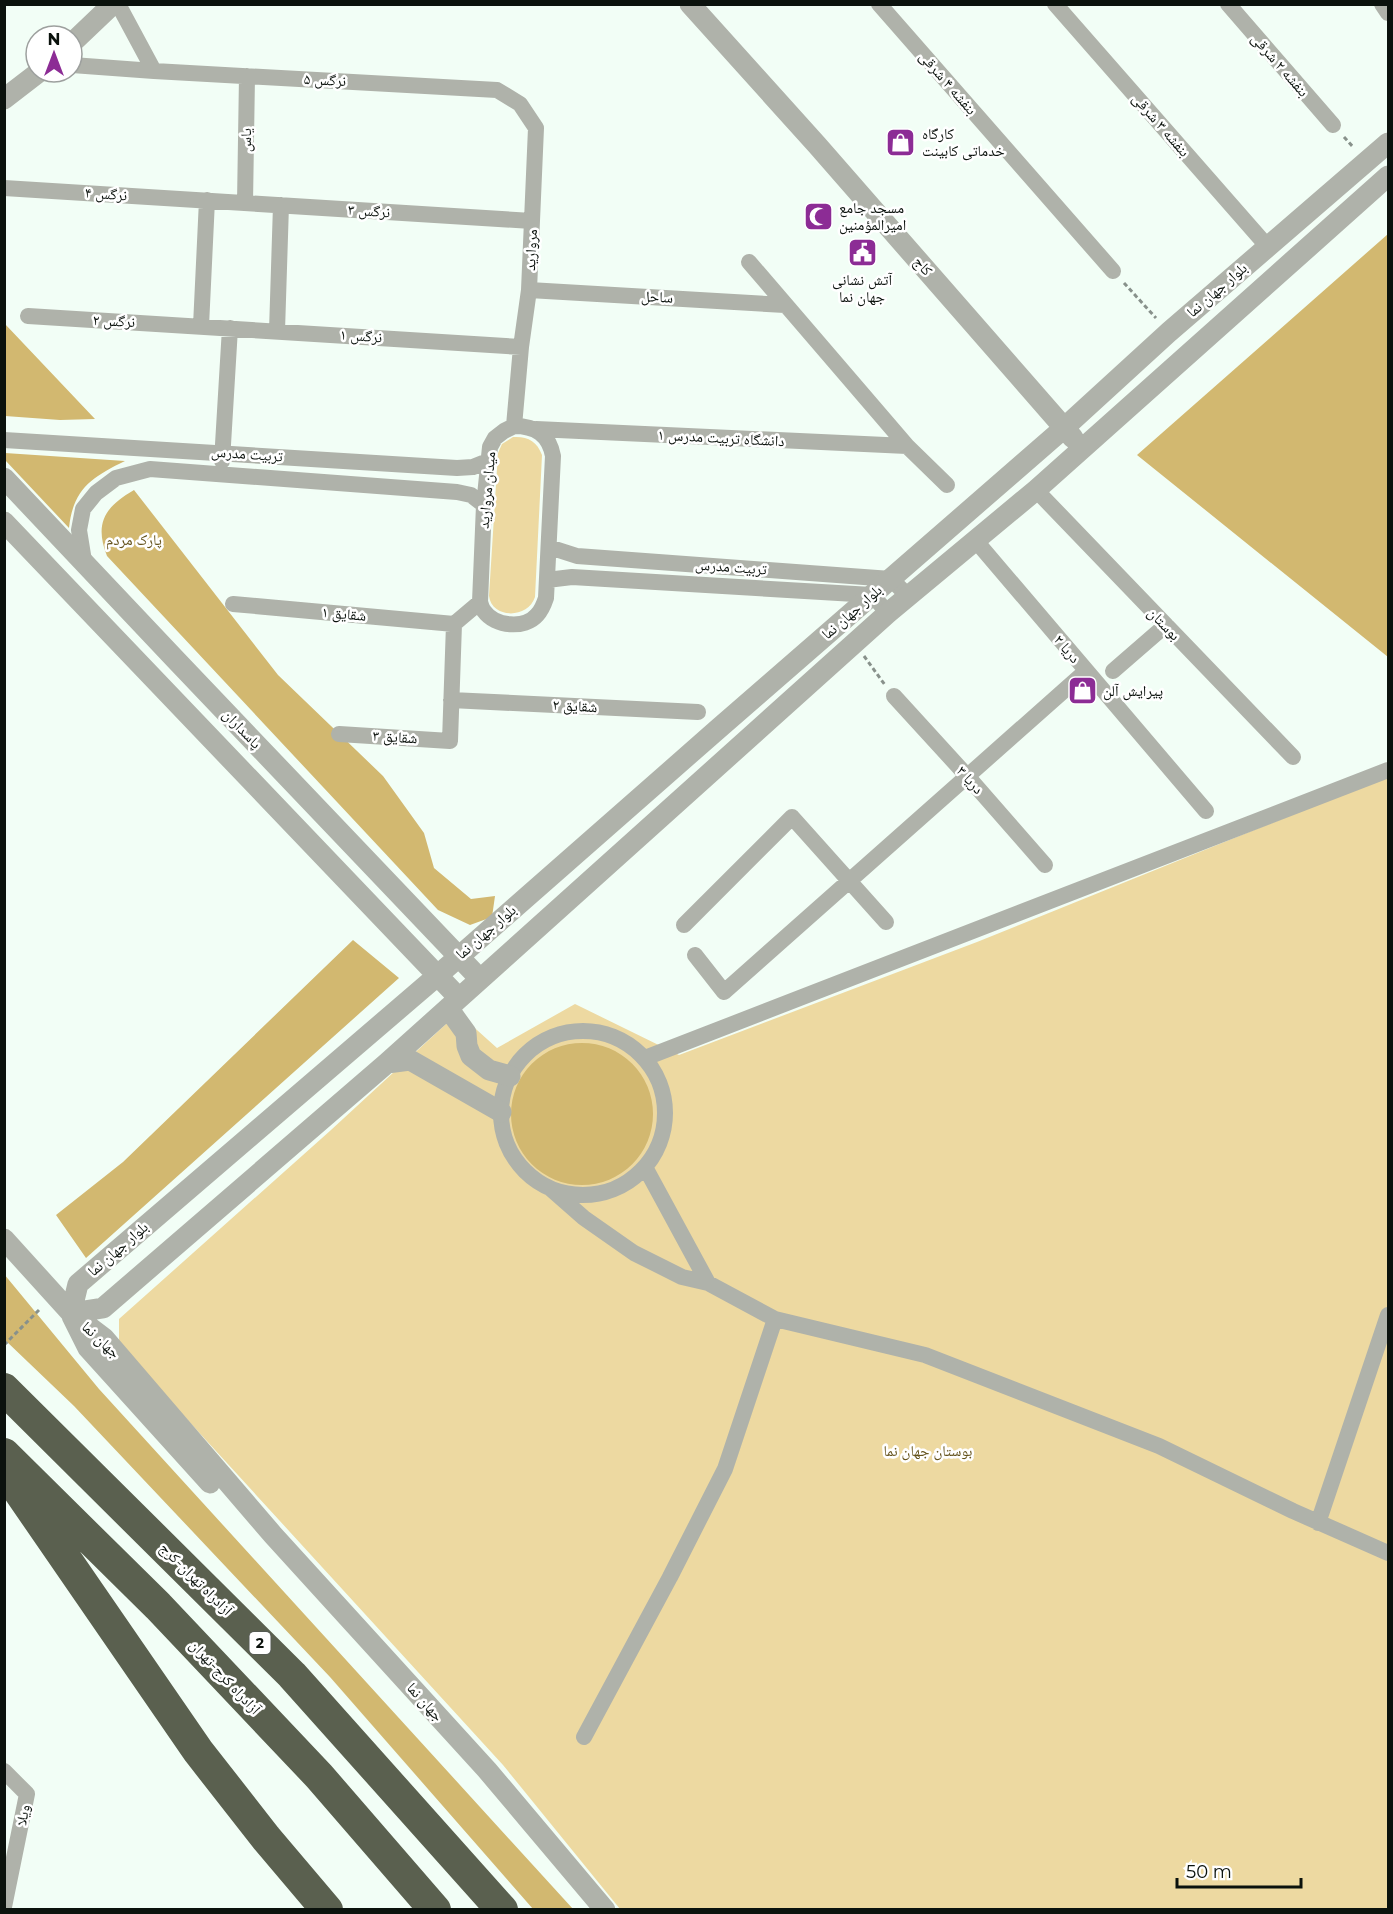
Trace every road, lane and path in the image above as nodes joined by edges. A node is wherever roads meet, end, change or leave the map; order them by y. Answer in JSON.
{"nodes":[{"id":1,"x":113,"y":4,"type":"edge"},
{"id":2,"x":118,"y":4,"type":"edge"},
{"id":3,"x":690,"y":4,"type":"edge"},
{"id":4,"x":879,"y":4,"type":"edge"},
{"id":5,"x":1055,"y":4,"type":"edge"},
{"id":6,"x":1228,"y":4,"type":"edge"},
{"id":7,"x":1382,"y":4,"type":"edge"},
{"id":8,"x":1389,"y":13,"type":"edge"},
{"id":9,"x":84,"y":32,"type":"edge"},
{"id":10,"x":84,"y":66,"type":"edge"},
{"id":11,"x":154,"y":71,"type":"junction"},
{"id":12,"x":247,"y":76,"type":"junction"},
{"id":13,"x":24,"y":84,"type":"edge"},
{"id":14,"x":497,"y":90,"type":"joint"},
{"id":15,"x":4,"y":99,"type":"edge"},
{"id":16,"x":1333,"y":125,"type":"joint"},
{"id":17,"x":1389,"y":143,"type":"edge"},
{"id":18,"x":1367,"y":162,"type":"junction"},
{"id":19,"x":1389,"y":176,"type":"edge"},
{"id":20,"x":4,"y":188,"type":"edge"},
{"id":21,"x":207,"y":201,"type":"junction"},
{"id":22,"x":245,"y":203,"type":"junction"},
{"id":23,"x":280,"y":205,"type":"junction"},
{"id":24,"x":532,"y":221,"type":"junction"},
{"id":25,"x":1267,"y":246,"type":"junction"},
{"id":26,"x":749,"y":262,"type":"dead end"},
{"id":27,"x":1113,"y":271,"type":"joint"},
{"id":28,"x":529,"y":290,"type":"junction"},
{"id":29,"x":785,"y":305,"type":"junction"},
{"id":30,"x":28,"y":316,"type":"dead end"},
{"id":31,"x":201,"y":326,"type":"junction"},
{"id":32,"x":230,"y":328,"type":"junction"},
{"id":33,"x":276,"y":331,"type":"junction"},
{"id":34,"x":1169,"y":332,"type":"junction"},
{"id":35,"x":521,"y":347,"type":"junction"},
{"id":36,"x":514,"y":426,"type":"junction"},
{"id":37,"x":1064,"y":428,"type":"junction"},
{"id":38,"x":536,"y":429,"type":"junction"},
{"id":39,"x":4,"y":440,"type":"edge"},
{"id":40,"x":907,"y":446,"type":"junction"},
{"id":41,"x":1082,"y":448,"type":"junction"},
{"id":42,"x":222,"y":453,"type":"junction"},
{"id":43,"x":489,"y":461,"type":"junction"},
{"id":44,"x":221,"y":474,"type":"junction"},
{"id":45,"x":4,"y":478,"type":"edge"},
{"id":46,"x":947,"y":485,"type":"dead end"},
{"id":47,"x":1036,"y":490,"type":"junction"},
{"id":48,"x":484,"y":505,"type":"junction"},
{"id":49,"x":4,"y":522,"type":"edge"},
{"id":50,"x":976,"y":541,"type":"junction"},
{"id":51,"x":549,"y":547,"type":"junction"},
{"id":52,"x":84,"y":561,"type":"junction"},
{"id":53,"x":891,"y":579,"type":"junction"},
{"id":54,"x":547,"y":580,"type":"junction"},
{"id":55,"x":872,"y":595,"type":"junction"},
{"id":56,"x":908,"y":596,"type":"junction"},
{"id":57,"x":480,"y":602,"type":"junction"},
{"id":58,"x":233,"y":604,"type":"dead end"},
{"id":59,"x":888,"y":613,"type":"junction"},
{"id":60,"x":454,"y":624,"type":"junction"},
{"id":61,"x":1166,"y":625,"type":"junction"},
{"id":62,"x":854,"y":643,"type":"junction"},
{"id":63,"x":175,"y":659,"type":"junction"},
{"id":64,"x":1086,"y":671,"type":"junction"},
{"id":65,"x":1113,"y":671,"type":"dead end"},
{"id":66,"x":152,"y":677,"type":"junction"},
{"id":67,"x":894,"y":696,"type":"joint"},
{"id":68,"x":451,"y":700,"type":"junction"},
{"id":69,"x":698,"y":712,"type":"dead end"},
{"id":70,"x":339,"y":734,"type":"dead end"},
{"id":71,"x":1293,"y":757,"type":"dead end"},
{"id":72,"x":1389,"y":770,"type":"edge"},
{"id":73,"x":968,"y":777,"type":"junction"},
{"id":74,"x":1206,"y":811,"type":"dead end"},
{"id":75,"x":1045,"y":865,"type":"dead end"},
{"id":76,"x":849,"y":881,"type":"junction"},
{"id":77,"x":886,"y":922,"type":"dead end"},
{"id":78,"x":684,"y":925,"type":"dead end"},
{"id":79,"x":695,"y":955,"type":"dead end"},
{"id":80,"x":459,"y":956,"type":"junction"},
{"id":81,"x":437,"y":976,"type":"junction"},
{"id":82,"x":480,"y":979,"type":"junction"},
{"id":83,"x":453,"y":1003,"type":"junction"},
{"id":84,"x":645,"y":1058,"type":"junction"},
{"id":85,"x":387,"y":1063,"type":"junction"},
{"id":86,"x":510,"y":1076,"type":"junction"},
{"id":87,"x":501,"y":1112,"type":"junction"},
{"id":88,"x":645,"y":1167,"type":"junction"},
{"id":89,"x":551,"y":1189,"type":"junction"},
{"id":90,"x":4,"y":1239,"type":"edge"},
{"id":91,"x":708,"y":1283,"type":"junction"},
{"id":92,"x":42,"y":1307,"type":"dead end"},
{"id":93,"x":71,"y":1312,"type":"junction"},
{"id":94,"x":1389,"y":1315,"type":"edge"},
{"id":95,"x":775,"y":1319,"type":"junction"},
{"id":96,"x":4,"y":1345,"type":"edge"},
{"id":97,"x":4,"y":1389,"type":"edge"},
{"id":98,"x":4,"y":1454,"type":"edge"},
{"id":99,"x":4,"y":1470,"type":"edge"},
{"id":100,"x":1318,"y":1523,"type":"junction"},
{"id":101,"x":1389,"y":1553,"type":"edge"},
{"id":102,"x":584,"y":1737,"type":"dead end"},
{"id":103,"x":4,"y":1771,"type":"edge"},
{"id":104,"x":4,"y":1907,"type":"edge"},
{"id":105,"x":327,"y":1910,"type":"edge"},
{"id":106,"x":435,"y":1910,"type":"edge"},
{"id":107,"x":502,"y":1910,"type":"edge"},
{"id":108,"x":588,"y":1910,"type":"edge"},
{"id":109,"x":605,"y":1910,"type":"edge"}],
"edges":[{"from":1,"to":9,"type":"street"},
{"from":2,"to":11,"type":"street"},
{"from":3,"to":37,"type":"street","name":"کاج"},
{"from":4,"to":27,"type":"street","name":"بنفشه ۴ شرقی"},
{"from":5,"to":25,"type":"street","name":"بنفشه ۳ شرقی"},
{"from":6,"to":16,"type":"street","name":"بنفشه ۲ شرقی"},
{"from":7,"to":8,"type":"street"},
{"from":10,"to":11,"type":"street","name":"۵ نرگس"},
{"from":11,"to":12,"type":"street","name":"۵ نرگس"},
{"from":12,"to":14,"type":"street","name":"۵ نرگس"},
{"from":12,"to":22,"type":"street","name":"یاس"},
{"from":13,"to":15,"type":"street"},
{"from":14,"to":24,"type":"street","name":"مروارید"},
{"from":16,"to":18,"type":"path"},
{"from":17,"to":18,"type":"street","name":"بلوار جهان نما"},
{"from":18,"to":25,"type":"street","name":"بلوار جهان نما"},
{"from":19,"to":41,"type":"street","name":"بلوار جهان نما"},
{"from":20,"to":21,"type":"street","name":"نرگس ۴"},
{"from":21,"to":22,"type":"street","name":"نرگس ۳"},
{"from":21,"to":31,"type":"street"},
{"from":22,"to":23,"type":"street","name":"نرگس ۳"},
{"from":23,"to":24,"type":"street","name":"نرگس ۳"},
{"from":23,"to":33,"type":"street"},
{"from":24,"to":28,"type":"street","name":"مروارید"},
{"from":25,"to":34,"type":"street","name":"بلوار جهان نما"},
{"from":26,"to":29,"type":"street"},
{"from":27,"to":34,"type":"path"},
{"from":28,"to":29,"type":"street","name":"ساحل"},
{"from":28,"to":35,"type":"street","name":"مروارید"},
{"from":29,"to":40,"type":"street"},
{"from":30,"to":31,"type":"street","name":"نرگس ۲"},
{"from":31,"to":32,"type":"street","name":"نرگس ۱"},
{"from":32,"to":33,"type":"street","name":"نرگس ۱"},
{"from":32,"to":42,"type":"street"},
{"from":33,"to":35,"type":"street","name":"نرگس ۱"},
{"from":34,"to":37,"type":"street","name":"بلوار جهان نما"},
{"from":35,"to":36,"type":"street","name":"مروارید"},
{"from":36,"to":38,"type":"street"},
{"from":36,"to":43,"type":"street","name":"میدان مروارید"},
{"from":37,"to":41,"type":"street","name":"کاج"},
{"from":37,"to":53,"type":"street","name":"بلوار جهان نما"},
{"from":38,"to":40,"type":"street","name":"۱ دانشگاه تربیت مدرس"},
{"from":38,"to":51,"type":"street"},
{"from":39,"to":42,"type":"street","name":"تربیت مدرس"},
{"from":40,"to":46,"type":"street"},
{"from":41,"to":47,"type":"street","name":"بلوار جهان نما"},
{"from":42,"to":43,"type":"street","name":"تربیت مدرس"},
{"from":42,"to":44,"type":"street"},
{"from":43,"to":48,"type":"street","name":"میدان مروارید"},
{"from":44,"to":48,"type":"street","name":"تربیت مدرس"},
{"from":44,"to":52,"type":"street","name":"تربیت مدرس"},
{"from":45,"to":52,"type":"street","name":"پاسداران"},
{"from":47,"to":50,"type":"street","name":"بلوار جهان نما"},
{"from":47,"to":61,"type":"street","name":"بوستان"},
{"from":48,"to":57,"type":"street","name":"میدان مروارید"},
{"from":49,"to":66,"type":"street","name":"پاسداران"},
{"from":50,"to":56,"type":"street","name":"بلوار جهان نما"},
{"from":50,"to":64,"type":"street","name":"دریا ۲"},
{"from":51,"to":53,"type":"street","name":"تربیت مدرس"},
{"from":51,"to":54,"type":"street"},
{"from":52,"to":63,"type":"street","name":"پاسداران"},
{"from":53,"to":55,"type":"street","name":"بلوار جهان نما"},
{"from":53,"to":56,"type":"street"},
{"from":54,"to":55,"type":"street","name":"تربیت مدرس"},
{"from":54,"to":57,"type":"street"},
{"from":55,"to":59,"type":"street"},
{"from":55,"to":80,"type":"street","name":"بلوار جهان نما"},
{"from":56,"to":59,"type":"street","name":"بلوار جهان نما"},
{"from":57,"to":60,"type":"street"},
{"from":58,"to":60,"type":"street","name":"شقایق ۱"},
{"from":59,"to":62,"type":"street","name":"بلوار جهان نما"},
{"from":60,"to":68,"type":"street"},
{"from":61,"to":65,"type":"street"},
{"from":61,"to":71,"type":"street","name":"بوستان"},
{"from":62,"to":67,"type":"path"},
{"from":62,"to":82,"type":"street","name":"بلوار جهان نما"},
{"from":63,"to":66,"type":"street"},
{"from":63,"to":80,"type":"street","name":"پاسداران"},
{"from":64,"to":73,"type":"street"},
{"from":64,"to":74,"type":"street","name":"دریا ۲"},
{"from":66,"to":81,"type":"street","name":"پاسداران"},
{"from":67,"to":73,"type":"street","name":"دریا ۳"},
{"from":68,"to":69,"type":"street","name":"شقایق ۲"},
{"from":68,"to":70,"type":"street","name":"شقایق ۳"},
{"from":72,"to":84,"type":"street"},
{"from":73,"to":75,"type":"street","name":"دریا ۳"},
{"from":73,"to":76,"type":"street"},
{"from":76,"to":77,"type":"street"},
{"from":76,"to":78,"type":"street"},
{"from":76,"to":79,"type":"street"},
{"from":80,"to":81,"type":"street","name":"بلوار جهان نما"},
{"from":80,"to":82,"type":"street","name":"پاسداران"},
{"from":81,"to":83,"type":"street","name":"پاسداران"},
{"from":81,"to":93,"type":"street","name":"بلوار جهان نما"},
{"from":82,"to":83,"type":"street","name":"بلوار جهان نما"},
{"from":83,"to":85,"type":"street","name":"بلوار جهان نما"},
{"from":83,"to":86,"type":"street","name":"پاسداران"},
{"from":84,"to":86,"type":"street"},
{"from":84,"to":88,"type":"street"},
{"from":85,"to":87,"type":"street"},
{"from":85,"to":93,"type":"street","name":"بلوار جهان نما"},
{"from":86,"to":87,"type":"street"},
{"from":87,"to":89,"type":"street"},
{"from":88,"to":89,"type":"street"},
{"from":88,"to":91,"type":"street"},
{"from":89,"to":91,"type":"street"},
{"from":90,"to":93,"type":"street"},
{"from":91,"to":95,"type":"street"},
{"from":92,"to":96,"type":"path"},
{"from":93,"to":108,"type":"street","name":"جهان نما"},
{"from":93,"to":109,"type":"street","name":"جهان نما"},
{"from":94,"to":100,"type":"street"},
{"from":95,"to":100,"type":"street"},
{"from":95,"to":102,"type":"street"},
{"from":97,"to":107,"type":"highway","name":"آزادراه تهران-کرج","number":"2"},
{"from":98,"to":106,"type":"highway","name":"آزادراه کرج-تهران"},
{"from":99,"to":105,"type":"highway"},
{"from":100,"to":101,"type":"street"},
{"from":103,"to":104,"type":"street","name":"ویلا"}]}
